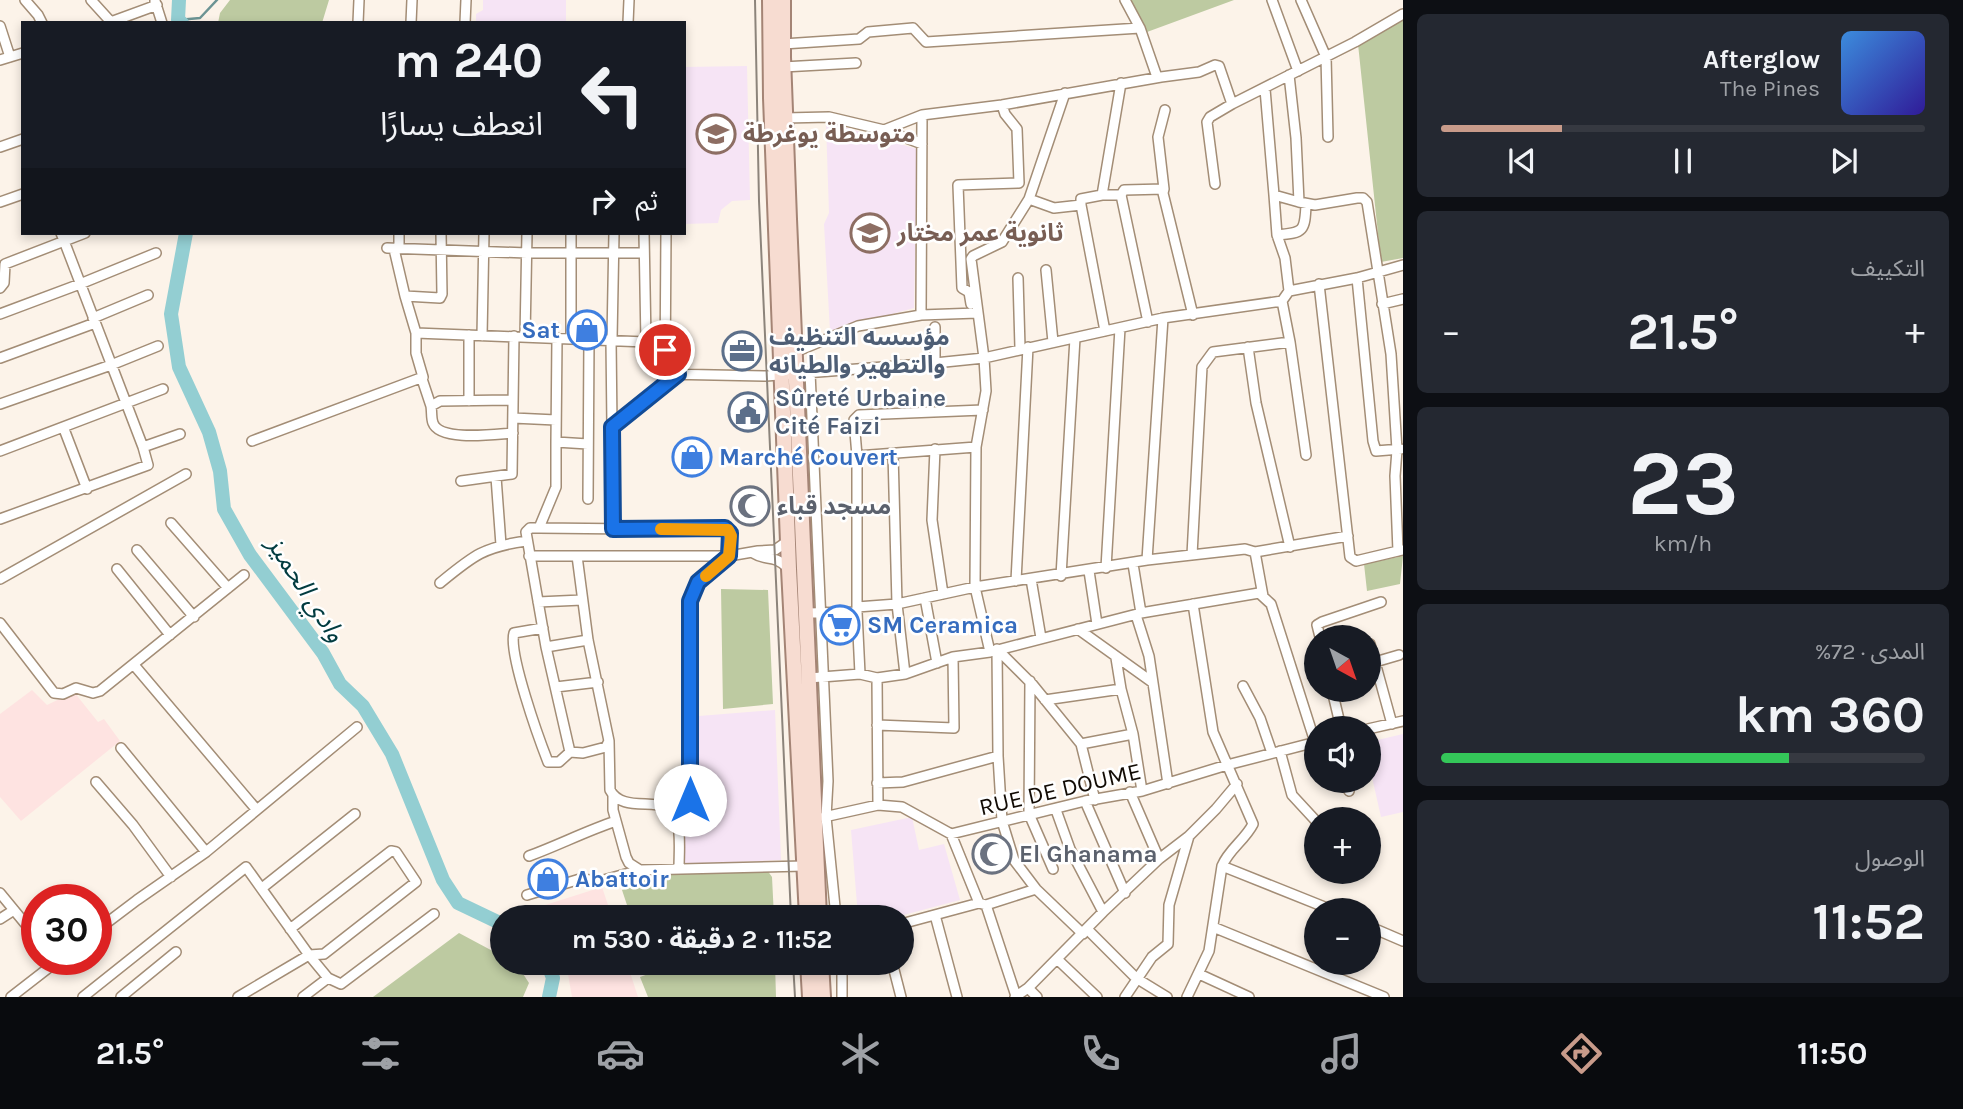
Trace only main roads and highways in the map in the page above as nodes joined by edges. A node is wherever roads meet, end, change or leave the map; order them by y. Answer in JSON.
{"nodes":[{"id":1,"x":771,"y":0,"type":"edge"},
{"id":2,"x":783,"y":0,"type":"edge"},
{"id":3,"x":796,"y":373,"type":"junction"},
{"id":4,"x":813,"y":817,"type":"junction"},
{"id":5,"x":806,"y":905,"type":"edge"},
{"id":6,"x":818,"y":905,"type":"edge"},
{"id":7,"x":809,"y":975,"type":"edge"},
{"id":8,"x":822,"y":975,"type":"edge"},
{"id":9,"x":810,"y":997,"type":"edge"},
{"id":10,"x":823,"y":997,"type":"edge"}],
"edges":[{"from":1,"to":3,"type":"main road"},
{"from":2,"to":3,"type":"main road"},
{"from":3,"to":4,"type":"main road"},
{"from":3,"to":4,"type":"main road"},
{"from":4,"to":5,"type":"main road"},
{"from":4,"to":6,"type":"main road"},
{"from":7,"to":9,"type":"main road"},
{"from":8,"to":10,"type":"main road"}]}
